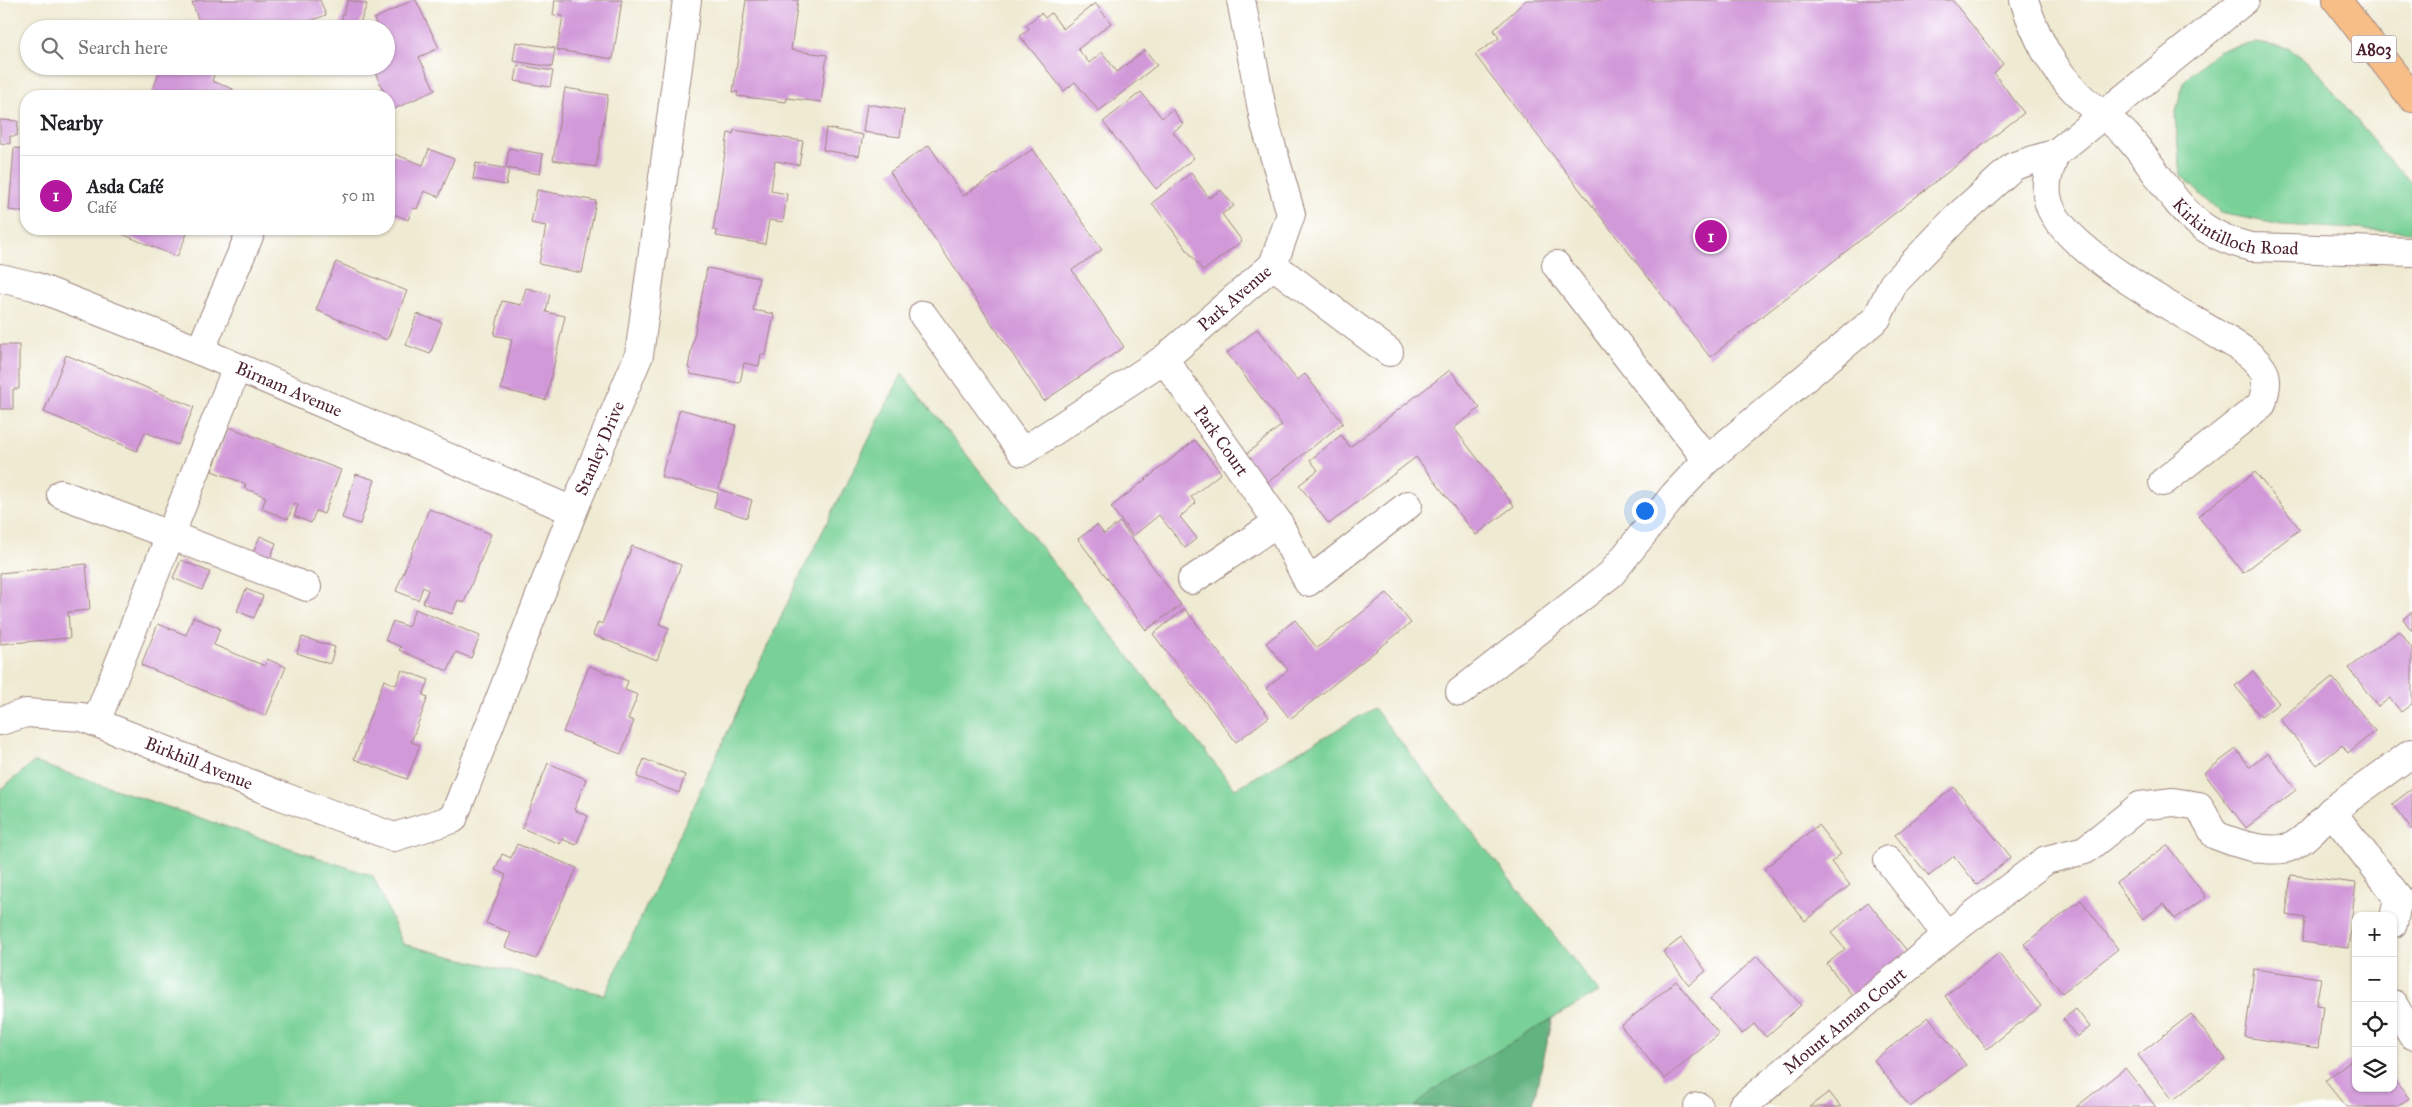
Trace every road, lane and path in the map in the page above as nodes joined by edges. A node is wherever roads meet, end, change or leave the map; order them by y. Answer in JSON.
{"nodes":[{"id":1,"x":686,"y":0,"type":"edge"},
{"id":2,"x":1241,"y":0,"type":"edge"},
{"id":3,"x":2024,"y":0,"type":"edge"},
{"id":4,"x":2245,"y":0,"type":"edge"},
{"id":5,"x":2337,"y":0,"type":"edge"},
{"id":6,"x":2412,"y":98,"type":"edge"},
{"id":7,"x":2102,"y":115,"type":"junction"},
{"id":8,"x":2056,"y":153,"type":"junction"},
{"id":9,"x":249,"y":235,"type":"edge"},
{"id":10,"x":2412,"y":252,"type":"edge"},
{"id":11,"x":1273,"y":265,"type":"junction"},
{"id":12,"x":1556,"y":265,"type":"dead end"},
{"id":13,"x":0,"y":278,"type":"edge"},
{"id":14,"x":923,"y":315,"type":"dead end"},
{"id":15,"x":200,"y":351,"type":"junction"},
{"id":16,"x":1389,"y":352,"type":"dead end"},
{"id":17,"x":1164,"y":359,"type":"junction"},
{"id":18,"x":237,"y":367,"type":"junction"},
{"id":19,"x":1707,"y":460,"type":"junction"},
{"id":20,"x":2163,"y":482,"type":"dead end"},
{"id":21,"x":61,"y":494,"type":"dead end"},
{"id":22,"x":1408,"y":505,"type":"dead end"},
{"id":23,"x":574,"y":511,"type":"junction"},
{"id":24,"x":1278,"y":522,"type":"junction"},
{"id":25,"x":170,"y":535,"type":"junction"},
{"id":26,"x":1192,"y":580,"type":"dead end"},
{"id":27,"x":307,"y":587,"type":"dead end"},
{"id":28,"x":1460,"y":692,"type":"dead end"},
{"id":29,"x":0,"y":721,"type":"edge"},
{"id":30,"x":96,"y":722,"type":"junction"},
{"id":31,"x":2412,"y":753,"type":"edge"},
{"id":32,"x":2332,"y":811,"type":"junction"},
{"id":33,"x":394,"y":837,"type":"joint"},
{"id":34,"x":1888,"y":860,"type":"dead end"},
{"id":35,"x":2395,"y":912,"type":"edge"},
{"id":36,"x":1947,"y":935,"type":"junction"},
{"id":37,"x":2397,"y":1011,"type":"edge"},
{"id":38,"x":2412,"y":1035,"type":"edge"},
{"id":39,"x":1742,"y":1107,"type":"edge"}],
"edges":[{"from":1,"to":23,"type":"street","name":"Stanley Drive"},
{"from":2,"to":11,"type":"street","name":"Park Avenue"},
{"from":3,"to":7,"type":"street","name":"Kirkintilloch Road"},
{"from":4,"to":7,"type":"street"},
{"from":5,"to":6,"type":"main road","number":"A803"},
{"from":7,"to":8,"type":"street"},
{"from":7,"to":10,"type":"street","name":"Kirkintilloch Road"},
{"from":8,"to":19,"type":"street"},
{"from":8,"to":20,"type":"street"},
{"from":9,"to":15,"type":"street"},
{"from":11,"to":16,"type":"street"},
{"from":11,"to":17,"type":"street","name":"Park Avenue"},
{"from":12,"to":19,"type":"street"},
{"from":13,"to":15,"type":"street","name":"Birnam Avenue"},
{"from":14,"to":17,"type":"street","name":"Park Avenue"},
{"from":15,"to":18,"type":"street","name":"Birnam Avenue"},
{"from":17,"to":24,"type":"street","name":"Park Court"},
{"from":18,"to":23,"type":"street","name":"Birnam Avenue"},
{"from":18,"to":25,"type":"street"},
{"from":19,"to":28,"type":"street"},
{"from":21,"to":25,"type":"street"},
{"from":22,"to":24,"type":"street","name":"Park Court"},
{"from":23,"to":33,"type":"street","name":"Stanley Drive"},
{"from":24,"to":26,"type":"street"},
{"from":25,"to":27,"type":"street"},
{"from":25,"to":30,"type":"street"},
{"from":29,"to":30,"type":"street","name":"Birkhill Avenue"},
{"from":30,"to":33,"type":"street","name":"Birkhill Avenue"},
{"from":31,"to":32,"type":"street"},
{"from":32,"to":35,"type":"street"},
{"from":32,"to":36,"type":"street","name":"Mount Annan Court"},
{"from":34,"to":36,"type":"street"},
{"from":36,"to":39,"type":"street","name":"Mount Annan Court"},
{"from":37,"to":38,"type":"street"}]}
